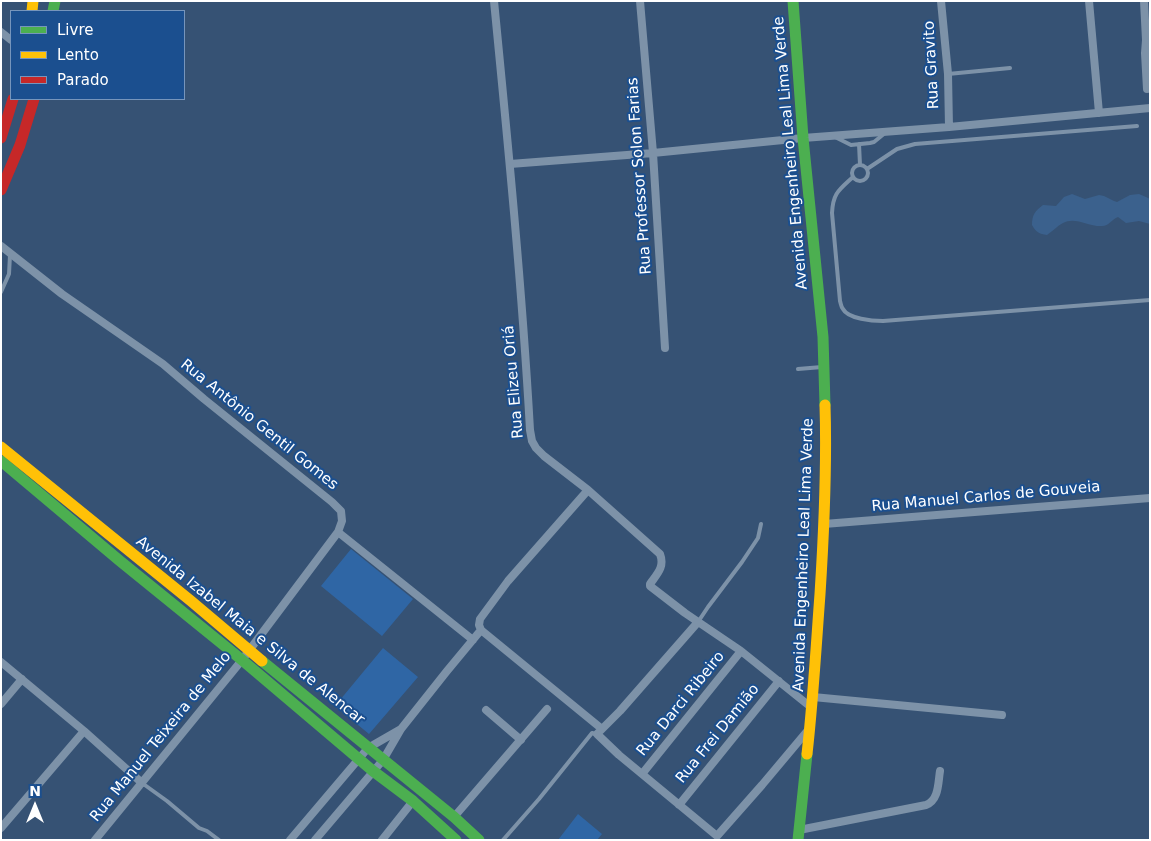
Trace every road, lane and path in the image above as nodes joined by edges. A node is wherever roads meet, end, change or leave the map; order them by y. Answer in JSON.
{"nodes":[{"id":1,"x":494,"y":1,"type":"edge"},
{"id":2,"x":640,"y":1,"type":"edge"},
{"id":3,"x":793,"y":1,"type":"edge"},
{"id":4,"x":941,"y":1,"type":"edge"},
{"id":5,"x":1089,"y":1,"type":"edge"},
{"id":6,"x":1144,"y":1,"type":"edge"},
{"id":7,"x":1148,"y":42,"type":"edge"},
{"id":8,"x":1010,"y":68,"type":"dead end"},
{"id":9,"x":948,"y":74,"type":"junction"},
{"id":10,"x":1147,"y":89,"type":"dead end"},
{"id":11,"x":13,"y":100,"type":"edge"},
{"id":12,"x":34,"y":100,"type":"edge"},
{"id":13,"x":1150,"y":108,"type":"edge"},
{"id":14,"x":1099,"y":113,"type":"junction"},
{"id":15,"x":1137,"y":126,"type":"dead end"},
{"id":16,"x":949,"y":127,"type":"junction"},
{"id":17,"x":886,"y":132,"type":"junction"},
{"id":18,"x":833,"y":136,"type":"junction"},
{"id":19,"x":1,"y":138,"type":"edge"},
{"id":20,"x":803,"y":138,"type":"junction"},
{"id":21,"x":859,"y":144,"type":"junction"},
{"id":22,"x":653,"y":153,"type":"junction"},
{"id":23,"x":510,"y":164,"type":"junction"},
{"id":24,"x":860,"y":165,"type":"junction"},
{"id":25,"x":866,"y":168,"type":"junction"},
{"id":26,"x":853,"y":177,"type":"junction"},
{"id":27,"x":1,"y":190,"type":"edge"},
{"id":28,"x":1,"y":246,"type":"edge"},
{"id":29,"x":10,"y":253,"type":"junction"},
{"id":30,"x":1,"y":292,"type":"edge"},
{"id":31,"x":1150,"y":300,"type":"edge"},
{"id":32,"x":665,"y":348,"type":"dead end"},
{"id":33,"x":824,"y":367,"type":"junction"},
{"id":34,"x":798,"y":369,"type":"dead end"},
{"id":35,"x":1,"y":447,"type":"edge"},
{"id":36,"x":1,"y":461,"type":"edge"},
{"id":37,"x":588,"y":490,"type":"junction"},
{"id":38,"x":1150,"y":498,"type":"edge"},
{"id":39,"x":761,"y":524,"type":"dead end"},
{"id":40,"x":824,"y":524,"type":"junction"},
{"id":41,"x":338,"y":532,"type":"junction"},
{"id":42,"x":191,"y":601,"type":"junction"},
{"id":43,"x":182,"y":612,"type":"junction"},
{"id":44,"x":698,"y":622,"type":"junction"},
{"id":45,"x":481,"y":630,"type":"junction"},
{"id":46,"x":473,"y":640,"type":"junction"},
{"id":47,"x":741,"y":652,"type":"junction"},
{"id":48,"x":245,"y":655,"type":"junction"},
{"id":49,"x":1,"y":662,"type":"edge"},
{"id":50,"x":22,"y":679,"type":"junction"},
{"id":51,"x":779,"y":682,"type":"junction"},
{"id":52,"x":813,"y":702,"type":"junction"},
{"id":53,"x":1,"y":704,"type":"edge"},
{"id":54,"x":547,"y":709,"type":"dead end"},
{"id":55,"x":486,"y":710,"type":"dead end"},
{"id":56,"x":1002,"y":715,"type":"dead end"},
{"id":57,"x":342,"y":727,"type":"junction"},
{"id":58,"x":810,"y":728,"type":"junction"},
{"id":59,"x":402,"y":729,"type":"junction"},
{"id":60,"x":84,"y":731,"type":"junction"},
{"id":61,"x":600,"y":732,"type":"junction"},
{"id":62,"x":333,"y":737,"type":"junction"},
{"id":63,"x":521,"y":740,"type":"junction"},
{"id":64,"x":368,"y":748,"type":"junction"},
{"id":65,"x":359,"y":758,"type":"junction"},
{"id":66,"x":383,"y":760,"type":"junction"},
{"id":67,"x":373,"y":771,"type":"junction"},
{"id":68,"x":940,"y":771,"type":"dead end"},
{"id":69,"x":642,"y":774,"type":"junction"},
{"id":70,"x":142,"y":783,"type":"junction"},
{"id":71,"x":413,"y":802,"type":"junction"},
{"id":72,"x":679,"y":804,"type":"junction"},
{"id":73,"x":454,"y":817,"type":"junction"},
{"id":74,"x":1,"y":828,"type":"edge"},
{"id":75,"x":798,"y":835,"type":"edge"},
{"id":76,"x":293,"y":837,"type":"edge"},
{"id":77,"x":451,"y":838,"type":"edge"},
{"id":78,"x":719,"y":838,"type":"edge"},
{"id":79,"x":95,"y":840,"type":"edge"},
{"id":80,"x":219,"y":840,"type":"edge"},
{"id":81,"x":302,"y":840,"type":"edge"},
{"id":82,"x":315,"y":840,"type":"edge"},
{"id":83,"x":382,"y":840,"type":"edge"},
{"id":84,"x":479,"y":840,"type":"edge"},
{"id":85,"x":503,"y":840,"type":"edge"}],
"edges":[{"from":1,"to":23,"type":"street","name":"Rua Elizeu Oriá"},
{"from":2,"to":22,"type":"street","name":"Rua Professor Solon Farias"},
{"from":3,"to":20,"type":"main road","name":"Avenida Engenheiro Leal Lima Verde"},
{"from":4,"to":9,"type":"street","name":"Rua Gravito"},
{"from":5,"to":14,"type":"street"},
{"from":6,"to":7,"type":"street"},
{"from":7,"to":10,"type":"street"},
{"from":8,"to":9,"type":"lane"},
{"from":9,"to":16,"type":"street","name":"Rua Gravito"},
{"from":11,"to":19,"type":"main road"},
{"from":12,"to":27,"type":"main road"},
{"from":13,"to":14,"type":"street"},
{"from":14,"to":16,"type":"street"},
{"from":15,"to":25,"type":"lane"},
{"from":16,"to":17,"type":"street"},
{"from":17,"to":18,"type":"street"},
{"from":17,"to":21,"type":"lane"},
{"from":18,"to":20,"type":"street"},
{"from":18,"to":21,"type":"lane"},
{"from":20,"to":22,"type":"street"},
{"from":20,"to":33,"type":"main road","name":"Avenida Engenheiro Leal Lima Verde"},
{"from":21,"to":24,"type":"lane"},
{"from":22,"to":23,"type":"street"},
{"from":22,"to":32,"type":"street","name":"Rua Professor Solon Farias"},
{"from":23,"to":37,"type":"street","name":"Rua Elizeu Oriá"},
{"from":24,"to":25,"type":"lane"},
{"from":24,"to":26,"type":"lane"},
{"from":25,"to":26,"type":"lane"},
{"from":26,"to":31,"type":"lane"},
{"from":28,"to":29,"type":"street","name":"Rua Antônio Gentil Gomes"},
{"from":29,"to":30,"type":"lane"},
{"from":29,"to":41,"type":"street","name":"Rua Antônio Gentil Gomes"},
{"from":33,"to":34,"type":"lane"},
{"from":33,"to":40,"type":"main road","name":"Avenida Engenheiro Leal Lima Verde"},
{"from":35,"to":42,"type":"main road","name":"Avenida Izabel Maia e Silva de Alencar"},
{"from":36,"to":43,"type":"main road","name":"Avenida Izabel Maia e Silva de Alencar"},
{"from":37,"to":44,"type":"street","name":"Rua Elizeu Oriá"},
{"from":37,"to":45,"type":"street"},
{"from":38,"to":40,"type":"street","name":"Rua Manuel Carlos de Gouveia"},
{"from":39,"to":44,"type":"lane"},
{"from":40,"to":52,"type":"main road","name":"Avenida Engenheiro Leal Lima Verde"},
{"from":41,"to":46,"type":"street"},
{"from":41,"to":48,"type":"street","name":"Rua Manuel Teixeira de Melo"},
{"from":42,"to":43,"type":"main road"},
{"from":42,"to":48,"type":"main road","name":"Avenida Izabel Maia e Silva de Alencar"},
{"from":43,"to":48,"type":"main road","name":"Avenida Izabel Maia e Silva de Alencar"},
{"from":44,"to":47,"type":"street"},
{"from":44,"to":61,"type":"street"},
{"from":45,"to":46,"type":"street"},
{"from":45,"to":61,"type":"street"},
{"from":46,"to":59,"type":"street"},
{"from":47,"to":51,"type":"street"},
{"from":47,"to":69,"type":"street","name":"Rua Darci Ribeiro"},
{"from":48,"to":57,"type":"main road","name":"Avenida Izabel Maia e Silva de Alencar"},
{"from":48,"to":62,"type":"main road","name":"Avenida Izabel Maia e Silva de Alencar"},
{"from":48,"to":70,"type":"street","name":"Rua Manuel Teixeira de Melo"},
{"from":49,"to":50,"type":"street"},
{"from":50,"to":53,"type":"street"},
{"from":50,"to":60,"type":"street"},
{"from":51,"to":52,"type":"street"},
{"from":51,"to":72,"type":"street","name":"Rua Frei Damião"},
{"from":52,"to":56,"type":"street"},
{"from":52,"to":58,"type":"main road","name":"Avenida Engenheiro Leal Lima Verde"},
{"from":54,"to":63,"type":"street"},
{"from":55,"to":63,"type":"street"},
{"from":57,"to":62,"type":"main road"},
{"from":57,"to":64,"type":"main road","name":"Avenida Izabel Maia e Silva de Alencar"},
{"from":58,"to":75,"type":"main road","name":"Avenida Engenheiro Leal Lima Verde"},
{"from":58,"to":78,"type":"street"},
{"from":59,"to":64,"type":"street"},
{"from":59,"to":66,"type":"street"},
{"from":60,"to":70,"type":"street"},
{"from":60,"to":74,"type":"street"},
{"from":61,"to":69,"type":"street"},
{"from":61,"to":85,"type":"lane"},
{"from":62,"to":65,"type":"main road","name":"Avenida Izabel Maia e Silva de Alencar"},
{"from":63,"to":73,"type":"street"},
{"from":64,"to":65,"type":"street"},
{"from":64,"to":66,"type":"main road","name":"Avenida Izabel Maia e Silva de Alencar"},
{"from":65,"to":67,"type":"main road","name":"Avenida Izabel Maia e Silva de Alencar"},
{"from":65,"to":76,"type":"street"},
{"from":66,"to":67,"type":"street"},
{"from":66,"to":73,"type":"main road","name":"Avenida Izabel Maia e Silva de Alencar"},
{"from":67,"to":71,"type":"main road","name":"Avenida Izabel Maia e Silva de Alencar"},
{"from":67,"to":82,"type":"street"},
{"from":68,"to":75,"type":"street"},
{"from":69,"to":72,"type":"street"},
{"from":70,"to":79,"type":"street","name":"Rua Manuel Teixeira de Melo"},
{"from":70,"to":80,"type":"lane"},
{"from":71,"to":77,"type":"main road","name":"Avenida Izabel Maia e Silva de Alencar"},
{"from":71,"to":83,"type":"street"},
{"from":72,"to":78,"type":"street"},
{"from":73,"to":84,"type":"main road","name":"Avenida Izabel Maia e Silva de Alencar"},
{"from":76,"to":81,"type":"street"}]}
